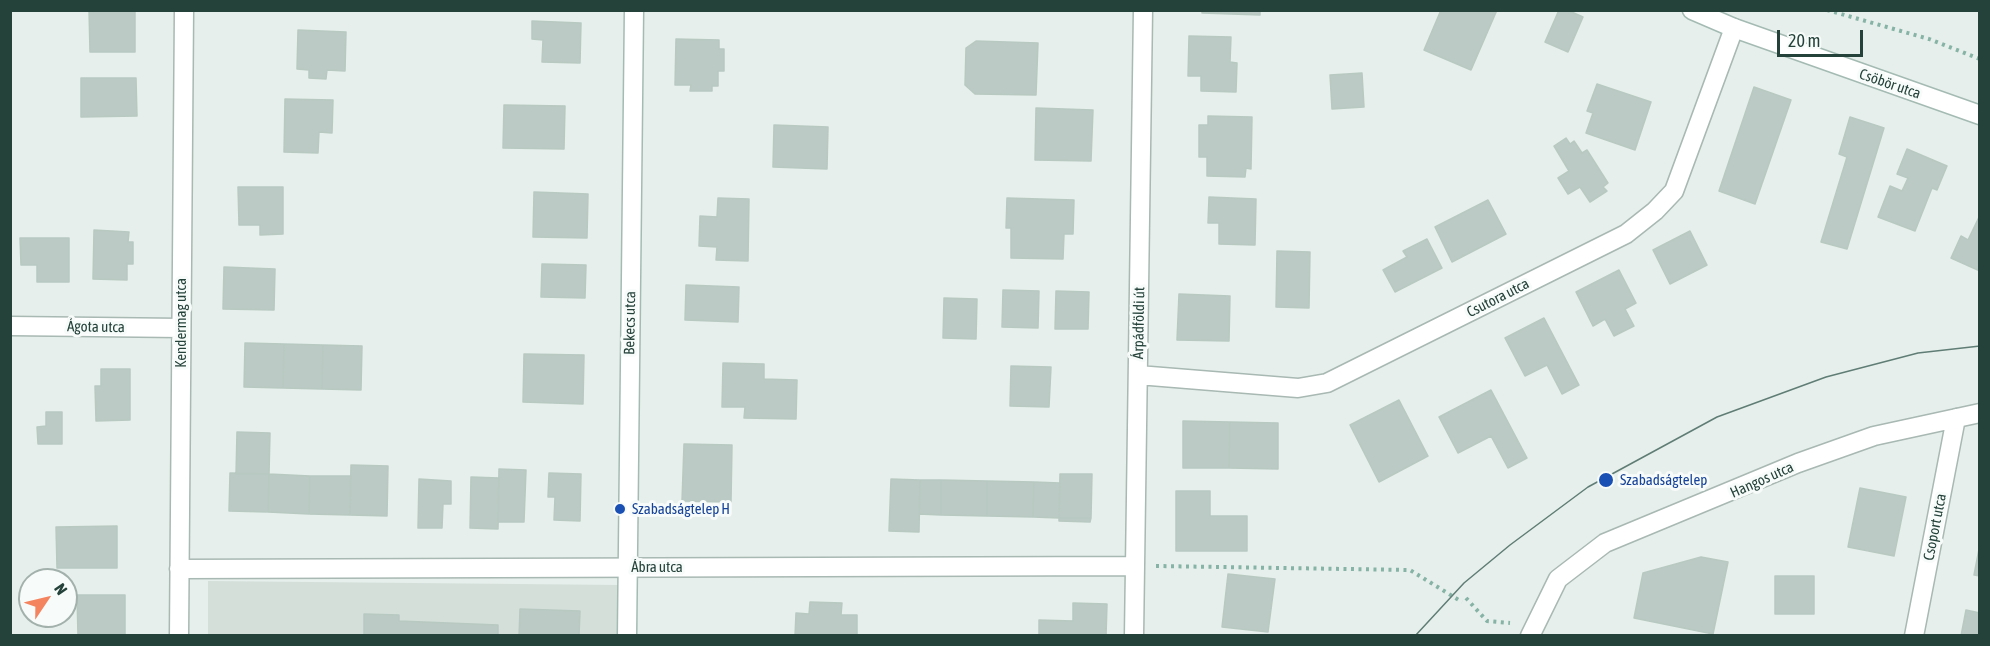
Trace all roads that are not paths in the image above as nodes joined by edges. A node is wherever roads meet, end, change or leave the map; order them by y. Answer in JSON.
{"nodes":[{"id":1,"x":184,"y":10,"type":"edge"},
{"id":2,"x":634,"y":10,"type":"edge"},
{"id":3,"x":1143,"y":10,"type":"edge"},
{"id":4,"x":1692,"y":10,"type":"edge"},
{"id":5,"x":1734,"y":28,"type":"junction"},
{"id":6,"x":1980,"y":115,"type":"edge"},
{"id":7,"x":10,"y":326,"type":"edge"},
{"id":8,"x":181,"y":328,"type":"junction"},
{"id":9,"x":1138,"y":375,"type":"junction"},
{"id":10,"x":1980,"y":413,"type":"edge"},
{"id":11,"x":1956,"y":418,"type":"junction"},
{"id":12,"x":1135,"y":566,"type":"junction"},
{"id":13,"x":627,"y":567,"type":"junction"},
{"id":14,"x":179,"y":569,"type":"junction"},
{"id":15,"x":179,"y":636,"type":"edge"},
{"id":16,"x":627,"y":636,"type":"edge"},
{"id":17,"x":1134,"y":636,"type":"edge"},
{"id":18,"x":1530,"y":636,"type":"edge"},
{"id":19,"x":1914,"y":636,"type":"edge"}],
"edges":[{"from":1,"to":8,"type":"street","name":"Kendermag utca"},
{"from":2,"to":13,"type":"street","name":"Bekecs utca"},
{"from":3,"to":9,"type":"street","name":"Árpádföldi út"},
{"from":4,"to":5,"type":"street","name":"Csöbör utca"},
{"from":5,"to":6,"type":"street","name":"Csöbör utca"},
{"from":5,"to":9,"type":"street","name":"Csutora utca"},
{"from":7,"to":8,"type":"street","name":"Ágota utca"},
{"from":8,"to":14,"type":"street","name":"Kendermag utca"},
{"from":9,"to":12,"type":"street","name":"Árpádföldi út"},
{"from":10,"to":11,"type":"street","name":"Hangos utca"},
{"from":11,"to":18,"type":"street","name":"Hangos utca"},
{"from":11,"to":19,"type":"street","name":"Csoport utca"},
{"from":12,"to":13,"type":"street","name":"Ábra utca"},
{"from":12,"to":17,"type":"street","name":"Árpádföldi út"},
{"from":13,"to":14,"type":"street","name":"Ábra utca"},
{"from":13,"to":16,"type":"street","name":"Bekecs utca"},
{"from":14,"to":15,"type":"street","name":"Kendermag utca"}]}
